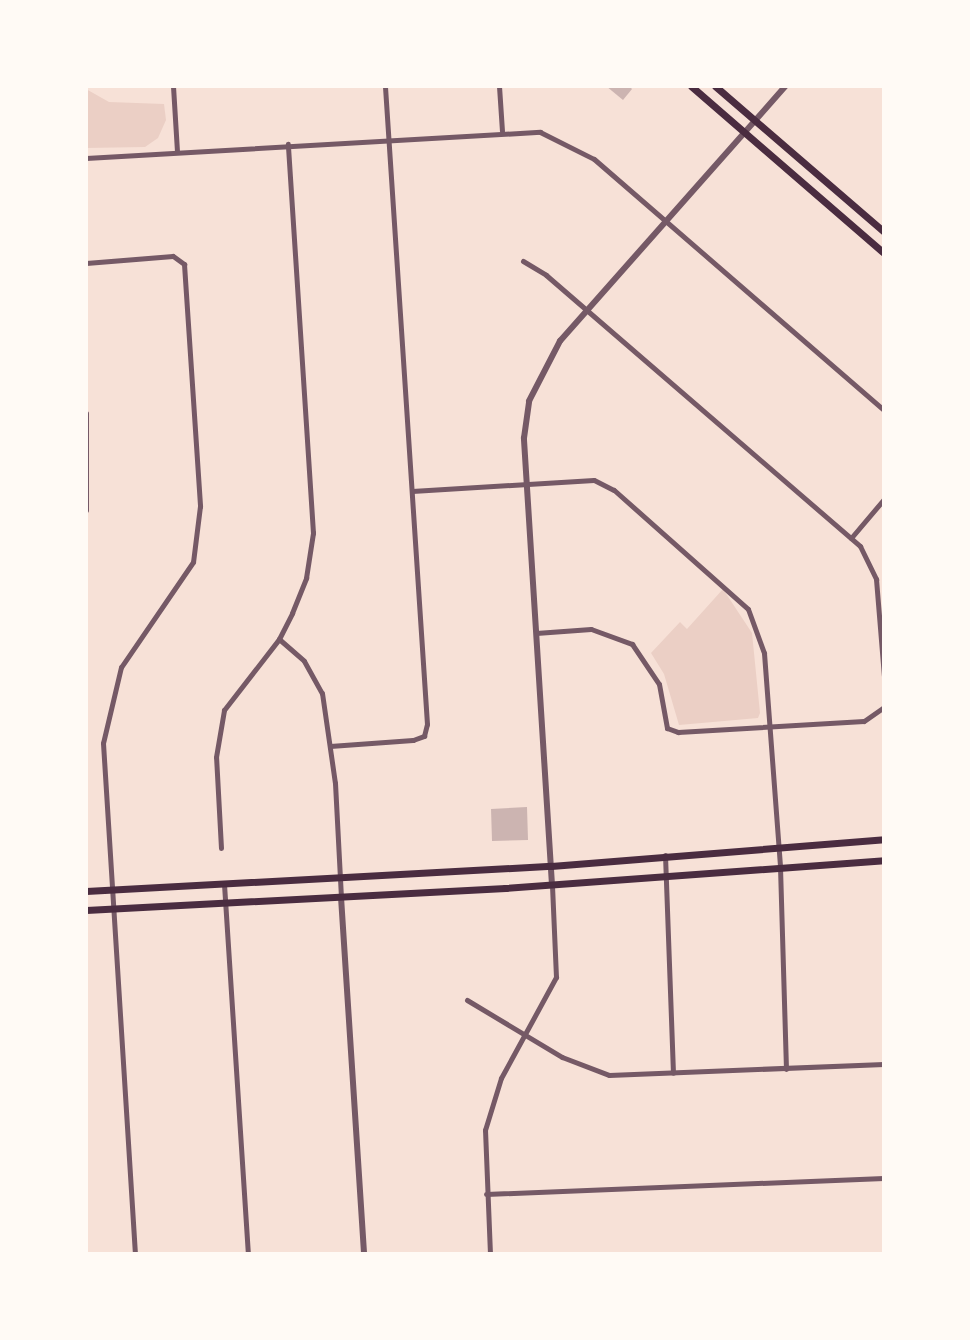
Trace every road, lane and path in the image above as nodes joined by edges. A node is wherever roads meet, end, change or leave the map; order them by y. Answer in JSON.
{"nodes":[{"id":1,"x":173,"y":86,"type":"edge"},
{"id":2,"x":385,"y":86,"type":"edge"},
{"id":3,"x":499,"y":86,"type":"edge"},
{"id":4,"x":691,"y":86,"type":"edge"},
{"id":5,"x":715,"y":86,"type":"edge"},
{"id":6,"x":786,"y":86,"type":"edge"},
{"id":7,"x":755,"y":121,"type":"junction"},
{"id":8,"x":502,"y":131,"type":"junction"},
{"id":9,"x":744,"y":133,"type":"junction"},
{"id":10,"x":389,"y":139,"type":"junction"},
{"id":11,"x":288,"y":144,"type":"junction"},
{"id":12,"x":177,"y":152,"type":"junction"},
{"id":13,"x":86,"y":158,"type":"edge"},
{"id":14,"x":664,"y":220,"type":"junction"},
{"id":15,"x":884,"y":232,"type":"edge"},
{"id":16,"x":884,"y":253,"type":"edge"},
{"id":17,"x":523,"y":261,"type":"dead end"},
{"id":18,"x":86,"y":263,"type":"edge"},
{"id":19,"x":587,"y":310,"type":"junction"},
{"id":20,"x":884,"y":410,"type":"edge"},
{"id":21,"x":86,"y":413,"type":"edge"},
{"id":22,"x":526,"y":483,"type":"junction"},
{"id":23,"x":412,"y":491,"type":"junction"},
{"id":24,"x":884,"y":499,"type":"edge"},
{"id":25,"x":86,"y":510,"type":"edge"},
{"id":26,"x":851,"y":538,"type":"junction"},
{"id":27,"x":536,"y":633,"type":"junction"},
{"id":28,"x":279,"y":639,"type":"junction"},
{"id":29,"x":884,"y":676,"type":"edge"},
{"id":30,"x":884,"y":707,"type":"edge"},
{"id":31,"x":769,"y":729,"type":"junction"},
{"id":32,"x":330,"y":746,"type":"junction"},
{"id":33,"x":884,"y":839,"type":"edge"},
{"id":34,"x":779,"y":846,"type":"junction"},
{"id":35,"x":221,"y":848,"type":"dead end"},
{"id":36,"x":665,"y":853,"type":"junction"},
{"id":37,"x":884,"y":860,"type":"edge"},
{"id":38,"x":551,"y":866,"type":"junction"},
{"id":39,"x":780,"y":867,"type":"junction"},
{"id":40,"x":665,"y":876,"type":"junction"},
{"id":41,"x":341,"y":878,"type":"junction"},
{"id":42,"x":224,"y":884,"type":"junction"},
{"id":43,"x":552,"y":885,"type":"junction"},
{"id":44,"x":111,"y":889,"type":"junction"},
{"id":45,"x":86,"y":891,"type":"edge"},
{"id":46,"x":341,"y":897,"type":"junction"},
{"id":47,"x":225,"y":902,"type":"junction"},
{"id":48,"x":112,"y":908,"type":"junction"},
{"id":49,"x":86,"y":910,"type":"edge"},
{"id":50,"x":467,"y":1000,"type":"dead end"},
{"id":51,"x":526,"y":1036,"type":"junction"},
{"id":52,"x":884,"y":1064,"type":"edge"},
{"id":53,"x":786,"y":1069,"type":"junction"},
{"id":54,"x":673,"y":1073,"type":"junction"},
{"id":55,"x":884,"y":1178,"type":"edge"},
{"id":56,"x":486,"y":1194,"type":"junction"},
{"id":57,"x":135,"y":1254,"type":"edge"},
{"id":58,"x":248,"y":1254,"type":"edge"},
{"id":59,"x":364,"y":1254,"type":"edge"},
{"id":60,"x":490,"y":1254,"type":"edge"}],
"edges":[{"from":1,"to":12,"type":"street"},
{"from":2,"to":10,"type":"street"},
{"from":3,"to":8,"type":"street"},
{"from":4,"to":9,"type":"main road"},
{"from":5,"to":7,"type":"main road"},
{"from":6,"to":7,"type":"street"},
{"from":7,"to":9,"type":"street"},
{"from":7,"to":15,"type":"main road"},
{"from":8,"to":10,"type":"street"},
{"from":8,"to":14,"type":"street"},
{"from":9,"to":14,"type":"street"},
{"from":9,"to":16,"type":"main road"},
{"from":10,"to":11,"type":"street"},
{"from":10,"to":23,"type":"street"},
{"from":11,"to":12,"type":"street"},
{"from":11,"to":28,"type":"street"},
{"from":12,"to":13,"type":"street"},
{"from":14,"to":19,"type":"street"},
{"from":14,"to":20,"type":"street"},
{"from":17,"to":19,"type":"street"},
{"from":18,"to":44,"type":"street"},
{"from":19,"to":22,"type":"street"},
{"from":19,"to":26,"type":"street"},
{"from":21,"to":25,"type":"street"},
{"from":22,"to":23,"type":"street"},
{"from":22,"to":27,"type":"street"},
{"from":22,"to":31,"type":"street"},
{"from":23,"to":32,"type":"street"},
{"from":24,"to":26,"type":"street"},
{"from":26,"to":29,"type":"street"},
{"from":27,"to":31,"type":"street"},
{"from":27,"to":38,"type":"street"},
{"from":28,"to":32,"type":"street"},
{"from":28,"to":35,"type":"street"},
{"from":30,"to":31,"type":"street"},
{"from":31,"to":34,"type":"street"},
{"from":32,"to":41,"type":"street"},
{"from":33,"to":34,"type":"main road"},
{"from":34,"to":36,"type":"main road"},
{"from":34,"to":39,"type":"street"},
{"from":36,"to":38,"type":"main road"},
{"from":36,"to":40,"type":"street"},
{"from":37,"to":39,"type":"main road"},
{"from":38,"to":41,"type":"main road"},
{"from":38,"to":43,"type":"street"},
{"from":39,"to":40,"type":"main road"},
{"from":39,"to":53,"type":"street"},
{"from":40,"to":43,"type":"main road"},
{"from":40,"to":54,"type":"street"},
{"from":41,"to":42,"type":"main road"},
{"from":41,"to":46,"type":"street"},
{"from":42,"to":44,"type":"main road"},
{"from":42,"to":47,"type":"street"},
{"from":43,"to":46,"type":"main road"},
{"from":43,"to":51,"type":"street"},
{"from":44,"to":45,"type":"main road"},
{"from":44,"to":48,"type":"street"},
{"from":46,"to":47,"type":"main road"},
{"from":46,"to":59,"type":"street"},
{"from":47,"to":48,"type":"main road"},
{"from":47,"to":58,"type":"street"},
{"from":48,"to":49,"type":"main road"},
{"from":48,"to":57,"type":"street"},
{"from":50,"to":51,"type":"street"},
{"from":51,"to":54,"type":"street"},
{"from":51,"to":56,"type":"street"},
{"from":52,"to":53,"type":"street"},
{"from":53,"to":54,"type":"street"},
{"from":55,"to":56,"type":"street"},
{"from":56,"to":60,"type":"street"}]}
